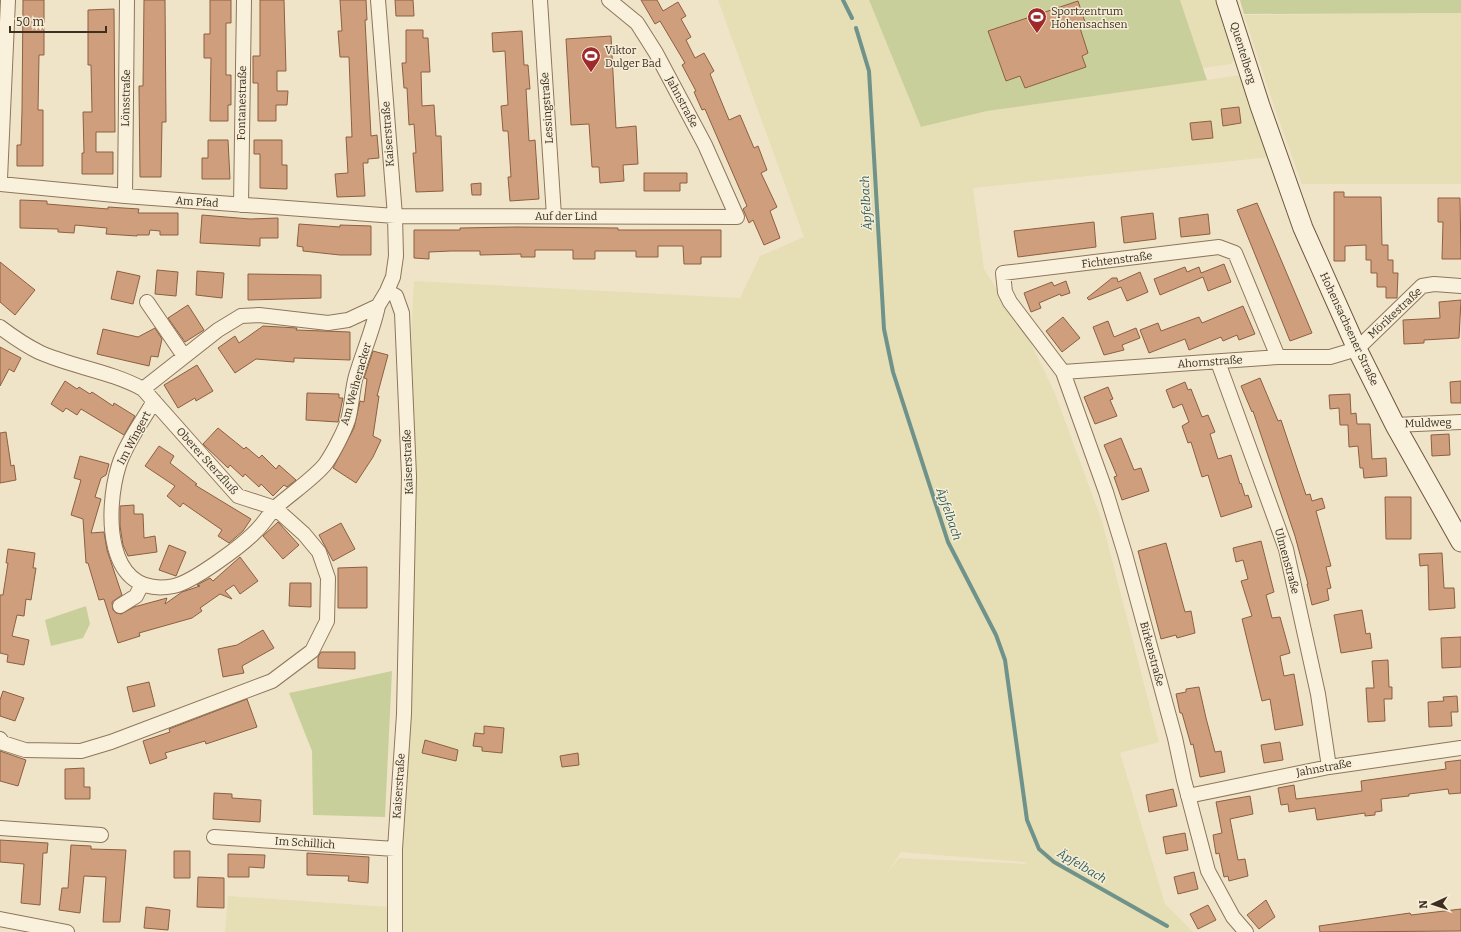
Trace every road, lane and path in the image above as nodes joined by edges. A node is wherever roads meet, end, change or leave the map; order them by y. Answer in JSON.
{"nodes":[{"id":1,"x":8,"y":0,"type":"edge"},
{"id":2,"x":127,"y":0,"type":"edge"},
{"id":3,"x":244,"y":0,"type":"edge"},
{"id":4,"x":378,"y":0,"type":"edge"},
{"id":5,"x":540,"y":0,"type":"edge"},
{"id":6,"x":609,"y":0,"type":"edge"},
{"id":7,"x":1226,"y":0,"type":"edge"},
{"id":8,"x":1260,"y":106,"type":"joint"},
{"id":9,"x":0,"y":180,"type":"edge"},
{"id":10,"x":0,"y":184,"type":"edge"},
{"id":11,"x":125,"y":196,"type":"junction"},
{"id":12,"x":241,"y":205,"type":"junction"},
{"id":13,"x":395,"y":216,"type":"junction"},
{"id":14,"x":554,"y":216,"type":"junction"},
{"id":15,"x":737,"y":217,"type":"joint"},
{"id":16,"x":1461,"y":286,"type":"edge"},
{"id":17,"x":387,"y":291,"type":"junction"},
{"id":18,"x":147,"y":302,"type":"dead end"},
{"id":19,"x":378,"y":306,"type":"junction"},
{"id":20,"x":0,"y":327,"type":"edge"},
{"id":21,"x":1357,"y":349,"type":"junction"},
{"id":22,"x":184,"y":356,"type":"junction"},
{"id":23,"x":1278,"y":357,"type":"junction"},
{"id":24,"x":1218,"y":362,"type":"junction"},
{"id":25,"x":1063,"y":372,"type":"junction"},
{"id":26,"x":142,"y":389,"type":"junction"},
{"id":27,"x":154,"y":402,"type":"junction"},
{"id":28,"x":1461,"y":422,"type":"edge"},
{"id":29,"x":1394,"y":425,"type":"junction"},
{"id":30,"x":274,"y":508,"type":"junction"},
{"id":31,"x":1461,"y":542,"type":"edge"},
{"id":32,"x":142,"y":584,"type":"junction"},
{"id":33,"x":120,"y":606,"type":"dead end"},
{"id":34,"x":0,"y":739,"type":"edge"},
{"id":35,"x":1461,"y":748,"type":"edge"},
{"id":36,"x":1329,"y":767,"type":"junction"},
{"id":37,"x":1188,"y":796,"type":"junction"},
{"id":38,"x":0,"y":828,"type":"edge"},
{"id":39,"x":101,"y":835,"type":"dead end"},
{"id":40,"x":214,"y":837,"type":"dead end"},
{"id":41,"x":395,"y":849,"type":"junction"},
{"id":42,"x":0,"y":919,"type":"edge"},
{"id":43,"x":67,"y":932,"type":"edge"},
{"id":44,"x":395,"y":932,"type":"edge"},
{"id":45,"x":1246,"y":932,"type":"edge"}],
"edges":[{"from":1,"to":9,"type":"street"},
{"from":2,"to":11,"type":"street","name":"Lönsstraße"},
{"from":3,"to":12,"type":"street","name":"Fontanestraße"},
{"from":4,"to":13,"type":"street","name":"Kaiserstraße"},
{"from":5,"to":14,"type":"street","name":"Lessingstraße"},
{"from":6,"to":15,"type":"street","name":"Jahnstraße"},
{"from":7,"to":8,"type":"street","name":"Quentelberg"},
{"from":8,"to":21,"type":"street","name":"Hohensachsener Straße"},
{"from":10,"to":11,"type":"street","name":"Am Pfad"},
{"from":11,"to":12,"type":"street","name":"Am Pfad"},
{"from":12,"to":13,"type":"street","name":"Am Pfad"},
{"from":13,"to":14,"type":"street","name":"Auf der Lind"},
{"from":13,"to":17,"type":"street","name":"Kaiserstraße"},
{"from":14,"to":15,"type":"street","name":"Auf der Lind"},
{"from":16,"to":21,"type":"street","name":"Mörikestraße"},
{"from":17,"to":19,"type":"street","name":"Am Weiheracker"},
{"from":17,"to":41,"type":"street","name":"Kaiserstraße"},
{"from":18,"to":22,"type":"street"},
{"from":19,"to":22,"type":"street"},
{"from":19,"to":30,"type":"street","name":"Am Weiheracker"},
{"from":20,"to":26,"type":"street","name":"Oberer Sterzfluß"},
{"from":21,"to":23,"type":"street","name":"Ahornstraße"},
{"from":21,"to":29,"type":"street","name":"Hohensachsener Straße"},
{"from":22,"to":26,"type":"street"},
{"from":23,"to":24,"type":"street","name":"Ahornstraße"},
{"from":23,"to":25,"type":"street","name":"Fichtenstraße"},
{"from":24,"to":25,"type":"street","name":"Ahornstraße"},
{"from":24,"to":36,"type":"street","name":"Ulmenstraße"},
{"from":25,"to":37,"type":"street","name":"Birkenstraße"},
{"from":26,"to":27,"type":"street","name":"Oberer Sterzfluß"},
{"from":27,"to":30,"type":"street","name":"Oberer Sterzfluß"},
{"from":27,"to":32,"type":"street","name":"Im Wingert"},
{"from":28,"to":29,"type":"street","name":"Muldweg"},
{"from":29,"to":31,"type":"street","name":"Hohensachsener Straße"},
{"from":30,"to":32,"type":"street"},
{"from":30,"to":34,"type":"street","name":"Oberer Sterzfluß"},
{"from":32,"to":33,"type":"street"},
{"from":35,"to":36,"type":"street","name":"Jahnstraße"},
{"from":36,"to":37,"type":"street","name":"Jahnstraße"},
{"from":37,"to":45,"type":"street","name":"Birkenstraße"},
{"from":38,"to":39,"type":"street"},
{"from":40,"to":41,"type":"street","name":"Im Schillich"},
{"from":41,"to":44,"type":"street","name":"Kaiserstraße"},
{"from":42,"to":43,"type":"street"}]}
